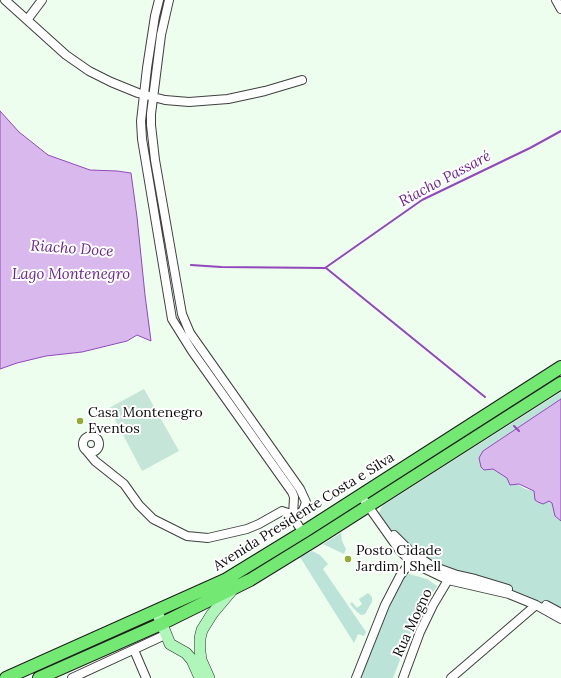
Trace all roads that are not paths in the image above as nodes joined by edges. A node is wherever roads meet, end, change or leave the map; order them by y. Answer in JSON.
{"nodes":[{"id":1,"x":5,"y":0,"type":"edge"},
{"id":2,"x":42,"y":0,"type":"edge"},
{"id":3,"x":159,"y":0,"type":"edge"},
{"id":4,"x":169,"y":0,"type":"edge"},
{"id":5,"x":556,"y":0,"type":"edge"},
{"id":6,"x":561,"y":9,"type":"edge"},
{"id":7,"x":27,"y":20,"type":"junction"},
{"id":8,"x":302,"y":80,"type":"dead end"},
{"id":9,"x":144,"y":94,"type":"junction"},
{"id":10,"x":153,"y":97,"type":"junction"},
{"id":11,"x":561,"y":367,"type":"edge"},
{"id":12,"x":561,"y":383,"type":"edge"},
{"id":13,"x":86,"y":450,"type":"dead end"},
{"id":14,"x":362,"y":496,"type":"junction"},
{"id":15,"x":369,"y":506,"type":"junction"},
{"id":16,"x":379,"y":513,"type":"dead end"},
{"id":17,"x":293,"y":517,"type":"junction"},
{"id":18,"x":303,"y":533,"type":"junction"},
{"id":19,"x":411,"y":561,"type":"junction"},
{"id":20,"x":448,"y":580,"type":"junction"},
{"id":21,"x":233,"y":590,"type":"junction"},
{"id":22,"x":536,"y":605,"type":"junction"},
{"id":23,"x":157,"y":612,"type":"junction"},
{"id":24,"x":561,"y":613,"type":"edge"},
{"id":25,"x":561,"y":619,"type":"edge"},
{"id":26,"x":164,"y":629,"type":"junction"},
{"id":27,"x":134,"y":650,"type":"junction"},
{"id":28,"x":87,"y":675,"type":"edge"},
{"id":29,"x":10,"y":677,"type":"edge"},
{"id":30,"x":39,"y":678,"type":"edge"},
{"id":31,"x":72,"y":678,"type":"edge"},
{"id":32,"x":146,"y":678,"type":"edge"},
{"id":33,"x":200,"y":678,"type":"edge"},
{"id":34,"x":210,"y":678,"type":"edge"},
{"id":35,"x":356,"y":678,"type":"edge"},
{"id":36,"x":403,"y":678,"type":"edge"},
{"id":37,"x":451,"y":678,"type":"edge"}],
"edges":[{"from":1,"to":7,"type":"street"},
{"from":2,"to":7,"type":"street"},
{"from":3,"to":9,"type":"street"},
{"from":4,"to":10,"type":"street"},
{"from":5,"to":6,"type":"street"},
{"from":7,"to":9,"type":"street"},
{"from":8,"to":10,"type":"street"},
{"from":9,"to":10,"type":"street"},
{"from":9,"to":17,"type":"street"},
{"from":10,"to":17,"type":"street"},
{"from":11,"to":14,"type":"main road","name":"Avenida Presidente Costa e Silva"},
{"from":12,"to":15,"type":"main road","name":"Avenida Presidente Costa e Silva"},
{"from":13,"to":17,"type":"street"},
{"from":14,"to":15,"type":"street"},
{"from":14,"to":18,"type":"main road","name":"Avenida Presidente Costa e Silva"},
{"from":15,"to":19,"type":"street"},
{"from":15,"to":21,"type":"main road","name":"Avenida Presidente Costa e Silva"},
{"from":16,"to":24,"type":"street"},
{"from":17,"to":18,"type":"street"},
{"from":18,"to":23,"type":"main road","name":"Avenida Presidente Costa e Silva"},
{"from":19,"to":20,"type":"street"},
{"from":19,"to":35,"type":"street"},
{"from":20,"to":22,"type":"street"},
{"from":20,"to":36,"type":"street","name":"Rua Mogno"},
{"from":21,"to":26,"type":"main road","name":"Avenida Presidente Costa e Silva"},
{"from":21,"to":34,"type":"street"},
{"from":22,"to":25,"type":"street"},
{"from":22,"to":37,"type":"street"},
{"from":23,"to":26,"type":"street"},
{"from":23,"to":29,"type":"main road","name":"Avenida Presidente Costa e Silva"},
{"from":26,"to":27,"type":"street"},
{"from":26,"to":30,"type":"main road","name":"Avenida Presidente Costa e Silva"},
{"from":26,"to":33,"type":"street"},
{"from":27,"to":28,"type":"street"},
{"from":27,"to":32,"type":"street"},
{"from":28,"to":31,"type":"street"}]}
